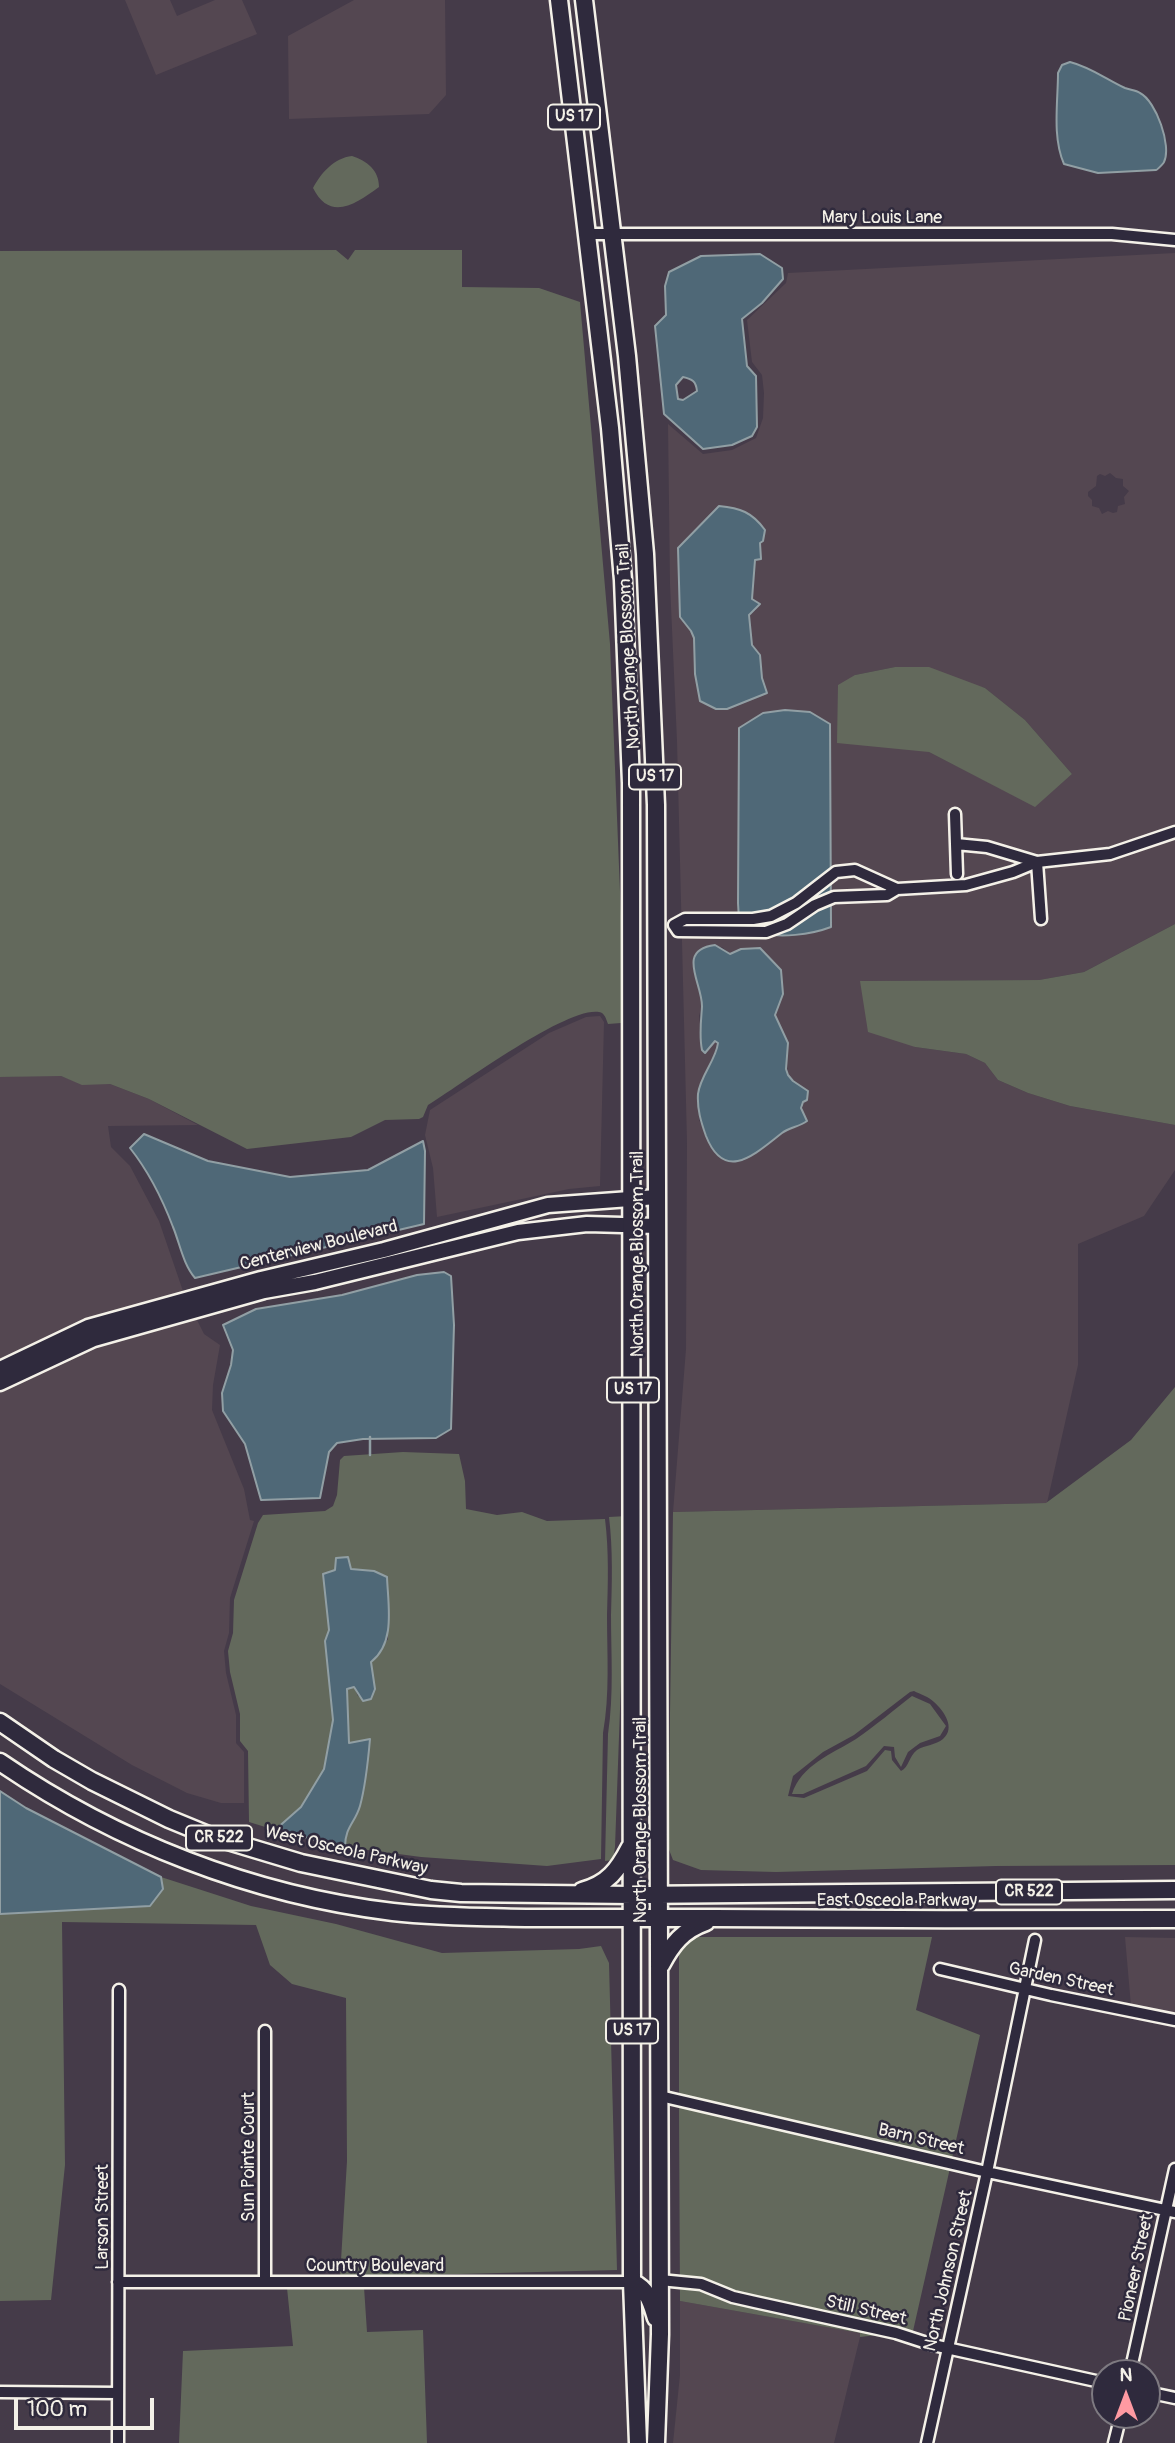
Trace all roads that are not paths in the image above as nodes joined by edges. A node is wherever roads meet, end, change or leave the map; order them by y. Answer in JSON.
{"nodes":[{"id":1,"x":559,"y":0,"type":"edge"},
{"id":2,"x":584,"y":0,"type":"edge"},
{"id":3,"x":588,"y":234,"type":"junction"},
{"id":4,"x":611,"y":234,"type":"junction"},
{"id":5,"x":1175,"y":240,"type":"edge"},
{"id":6,"x":610,"y":428,"type":"junction"},
{"id":7,"x":639,"y":484,"type":"junction"},
{"id":8,"x":615,"y":492,"type":"junction"},
{"id":9,"x":645,"y":554,"type":"junction"},
{"id":10,"x":955,"y":814,"type":"dead end"},
{"id":11,"x":1175,"y":832,"type":"edge"},
{"id":12,"x":956,"y":844,"type":"junction"},
{"id":13,"x":1037,"y":862,"type":"junction"},
{"id":14,"x":957,"y":874,"type":"dead end"},
{"id":15,"x":864,"y":875,"type":"junction"},
{"id":16,"x":632,"y":882,"type":"junction"},
{"id":17,"x":822,"y":885,"type":"junction"},
{"id":18,"x":897,"y":889,"type":"junction"},
{"id":19,"x":859,"y":896,"type":"junction"},
{"id":20,"x":830,"y":899,"type":"junction"},
{"id":21,"x":657,"y":918,"type":"junction"},
{"id":22,"x":1041,"y":919,"type":"dead end"},
{"id":23,"x":657,"y":1197,"type":"junction"},
{"id":24,"x":633,"y":1200,"type":"junction"},
{"id":25,"x":633,"y":1225,"type":"junction"},
{"id":26,"x":657,"y":1226,"type":"junction"},
{"id":27,"x":469,"y":1235,"type":"junction"},
{"id":28,"x":75,"y":1339,"type":"junction"},
{"id":29,"x":0,"y":1369,"type":"edge"},
{"id":30,"x":0,"y":1383,"type":"edge"},
{"id":31,"x":0,"y":1722,"type":"edge"},
{"id":32,"x":0,"y":1762,"type":"edge"},
{"id":33,"x":632,"y":1843,"type":"junction"},
{"id":34,"x":1175,"y":1890,"type":"edge"},
{"id":35,"x":570,"y":1894,"type":"junction"},
{"id":36,"x":660,"y":1894,"type":"junction"},
{"id":37,"x":632,"y":1895,"type":"junction"},
{"id":38,"x":715,"y":1918,"type":"junction"},
{"id":39,"x":632,"y":1919,"type":"junction"},
{"id":40,"x":660,"y":1919,"type":"junction"},
{"id":41,"x":1175,"y":1919,"type":"edge"},
{"id":42,"x":1035,"y":1940,"type":"dead end"},
{"id":43,"x":660,"y":1967,"type":"junction"},
{"id":44,"x":940,"y":1969,"type":"dead end"},
{"id":45,"x":1025,"y":1988,"type":"junction"},
{"id":46,"x":119,"y":1990,"type":"dead end"},
{"id":47,"x":1175,"y":2020,"type":"edge"},
{"id":48,"x":265,"y":2031,"type":"dead end"},
{"id":49,"x":660,"y":2096,"type":"junction"},
{"id":50,"x":1175,"y":2169,"type":"edge"},
{"id":51,"x":987,"y":2172,"type":"junction"},
{"id":52,"x":1170,"y":2211,"type":"edge"},
{"id":53,"x":660,"y":2280,"type":"junction"},
{"id":54,"x":118,"y":2282,"type":"junction"},
{"id":55,"x":265,"y":2282,"type":"junction"},
{"id":56,"x":632,"y":2282,"type":"junction"},
{"id":57,"x":660,"y":2334,"type":"junction"},
{"id":58,"x":948,"y":2347,"type":"junction"},
{"id":59,"x":1133,"y":2359,"type":"edge"},
{"id":60,"x":1091,"y":2380,"type":"edge"},
{"id":61,"x":0,"y":2392,"type":"edge"},
{"id":62,"x":118,"y":2393,"type":"junction"},
{"id":63,"x":118,"y":2443,"type":"edge"},
{"id":64,"x":638,"y":2443,"type":"edge"},
{"id":65,"x":656,"y":2443,"type":"edge"},
{"id":66,"x":927,"y":2443,"type":"edge"}],
"edges":[{"from":1,"to":3,"type":"main road","number":"US 17"},
{"from":2,"to":4,"type":"main road","number":"US 17"},
{"from":3,"to":4,"type":"street","name":"Mary Louis Lane"},
{"from":3,"to":6,"type":"main road","name":"North Orange Blossom Trail","number":"US 17"},
{"from":4,"to":5,"type":"street","name":"Mary Louis Lane"},
{"from":4,"to":7,"type":"main road","name":"North Orange Blossom Trail","number":"US 17"},
{"from":6,"to":7,"type":"main road"},
{"from":6,"to":8,"type":"main road","name":"North Orange Blossom Trail","number":"US 17"},
{"from":7,"to":9,"type":"main road","name":"North Orange Blossom Trail","number":"US 17"},
{"from":8,"to":9,"type":"main road"},
{"from":8,"to":16,"type":"main road","name":"North Orange Blossom Trail","number":"US 17"},
{"from":9,"to":21,"type":"main road","name":"North Orange Blossom Trail","number":"US 17"},
{"from":10,"to":12,"type":"street"},
{"from":11,"to":13,"type":"street"},
{"from":12,"to":13,"type":"street"},
{"from":12,"to":14,"type":"street"},
{"from":13,"to":18,"type":"street"},
{"from":13,"to":22,"type":"street"},
{"from":15,"to":17,"type":"street"},
{"from":15,"to":18,"type":"street"},
{"from":15,"to":19,"type":"street"},
{"from":16,"to":21,"type":"main road"},
{"from":16,"to":24,"type":"main road","name":"North Orange Blossom Trail","number":"US 17"},
{"from":17,"to":20,"type":"street"},
{"from":17,"to":20,"type":"street"},
{"from":18,"to":19,"type":"street"},
{"from":19,"to":20,"type":"street"},
{"from":21,"to":23,"type":"main road","name":"North Orange Blossom Trail","number":"US 17"},
{"from":23,"to":24,"type":"street","name":"Centerview Boulevard"},
{"from":23,"to":26,"type":"main road","name":"North Orange Blossom Trail","number":"US 17"},
{"from":24,"to":25,"type":"main road","name":"North Orange Blossom Trail","number":"US 17"},
{"from":24,"to":27,"type":"street","name":"Centerview Boulevard"},
{"from":25,"to":26,"type":"street","name":"Centerview Boulevard"},
{"from":25,"to":27,"type":"street","name":"Centerview Boulevard"},
{"from":25,"to":33,"type":"main road","name":"North Orange Blossom Trail","number":"US 17"},
{"from":26,"to":36,"type":"main road","name":"North Orange Blossom Trail","number":"US 17"},
{"from":27,"to":28,"type":"street","name":"Centerview Boulevard"},
{"from":28,"to":29,"type":"street","name":"Centerview Boulevard"},
{"from":28,"to":30,"type":"street","name":"Centerview Boulevard"},
{"from":31,"to":35,"type":"main road","name":"West Osceola Parkway","number":"CR 522"},
{"from":32,"to":39,"type":"main road","number":"CR 522"},
{"from":33,"to":35,"type":"main road"},
{"from":33,"to":37,"type":"main road","name":"North Orange Blossom Trail","number":"US 17"},
{"from":34,"to":36,"type":"main road","name":"East Osceola Parkway","number":"CR 522"},
{"from":35,"to":37,"type":"main road","name":"West Osceola Parkway","number":"CR 522"},
{"from":36,"to":37,"type":"main road","number":"CR 522"},
{"from":36,"to":40,"type":"main road","name":"North Orange Blossom Trail","number":"US 17"},
{"from":37,"to":39,"type":"main road","name":"North Orange Blossom Trail","number":"US 17"},
{"from":38,"to":40,"type":"main road","name":"East Osceola Parkway","number":"CR 522"},
{"from":38,"to":41,"type":"main road","name":"East Osceola Parkway","number":"CR 522"},
{"from":38,"to":43,"type":"main road"},
{"from":39,"to":40,"type":"main road","number":"CR 522"},
{"from":39,"to":56,"type":"main road","name":"North Orange Blossom Trail","number":"US 17"},
{"from":40,"to":43,"type":"main road","name":"North Orange Blossom Trail","number":"US 17"},
{"from":42,"to":45,"type":"street","name":"North Johnson Street"},
{"from":43,"to":49,"type":"main road","name":"North Orange Blossom Trail","number":"US 17"},
{"from":44,"to":45,"type":"street","name":"Garden Street"},
{"from":45,"to":47,"type":"street","name":"Garden Street"},
{"from":45,"to":51,"type":"street","name":"North Johnson Street"},
{"from":46,"to":54,"type":"street","name":"Larson Street"},
{"from":48,"to":55,"type":"street","name":"Sun Pointe Court"},
{"from":49,"to":51,"type":"street","name":"Barn Street"},
{"from":49,"to":53,"type":"main road","name":"North Orange Blossom Trail","number":"US 17"},
{"from":50,"to":52,"type":"street","name":"Pioneer Street"},
{"from":51,"to":52,"type":"street","name":"Barn Street"},
{"from":51,"to":58,"type":"street","name":"North Johnson Street"},
{"from":52,"to":59,"type":"street","name":"Pioneer Street"},
{"from":53,"to":57,"type":"main road","name":"North Orange Blossom Trail","number":"US 17"},
{"from":53,"to":58,"type":"street","name":"Still Street"},
{"from":54,"to":55,"type":"street","name":"Country Boulevard"},
{"from":54,"to":62,"type":"street","name":"Larson Street"},
{"from":55,"to":56,"type":"street","name":"Country Boulevard"},
{"from":56,"to":57,"type":"main road"},
{"from":56,"to":64,"type":"main road","name":"North Orange Blossom Trail","number":"US 17"},
{"from":57,"to":65,"type":"main road","name":"North Orange Blossom Trail","number":"US 17"},
{"from":58,"to":60,"type":"street","name":"Still Street"},
{"from":58,"to":66,"type":"street","name":"North Johnson Street"},
{"from":61,"to":62,"type":"street"},
{"from":62,"to":63,"type":"street","name":"Larson Street"}]}
